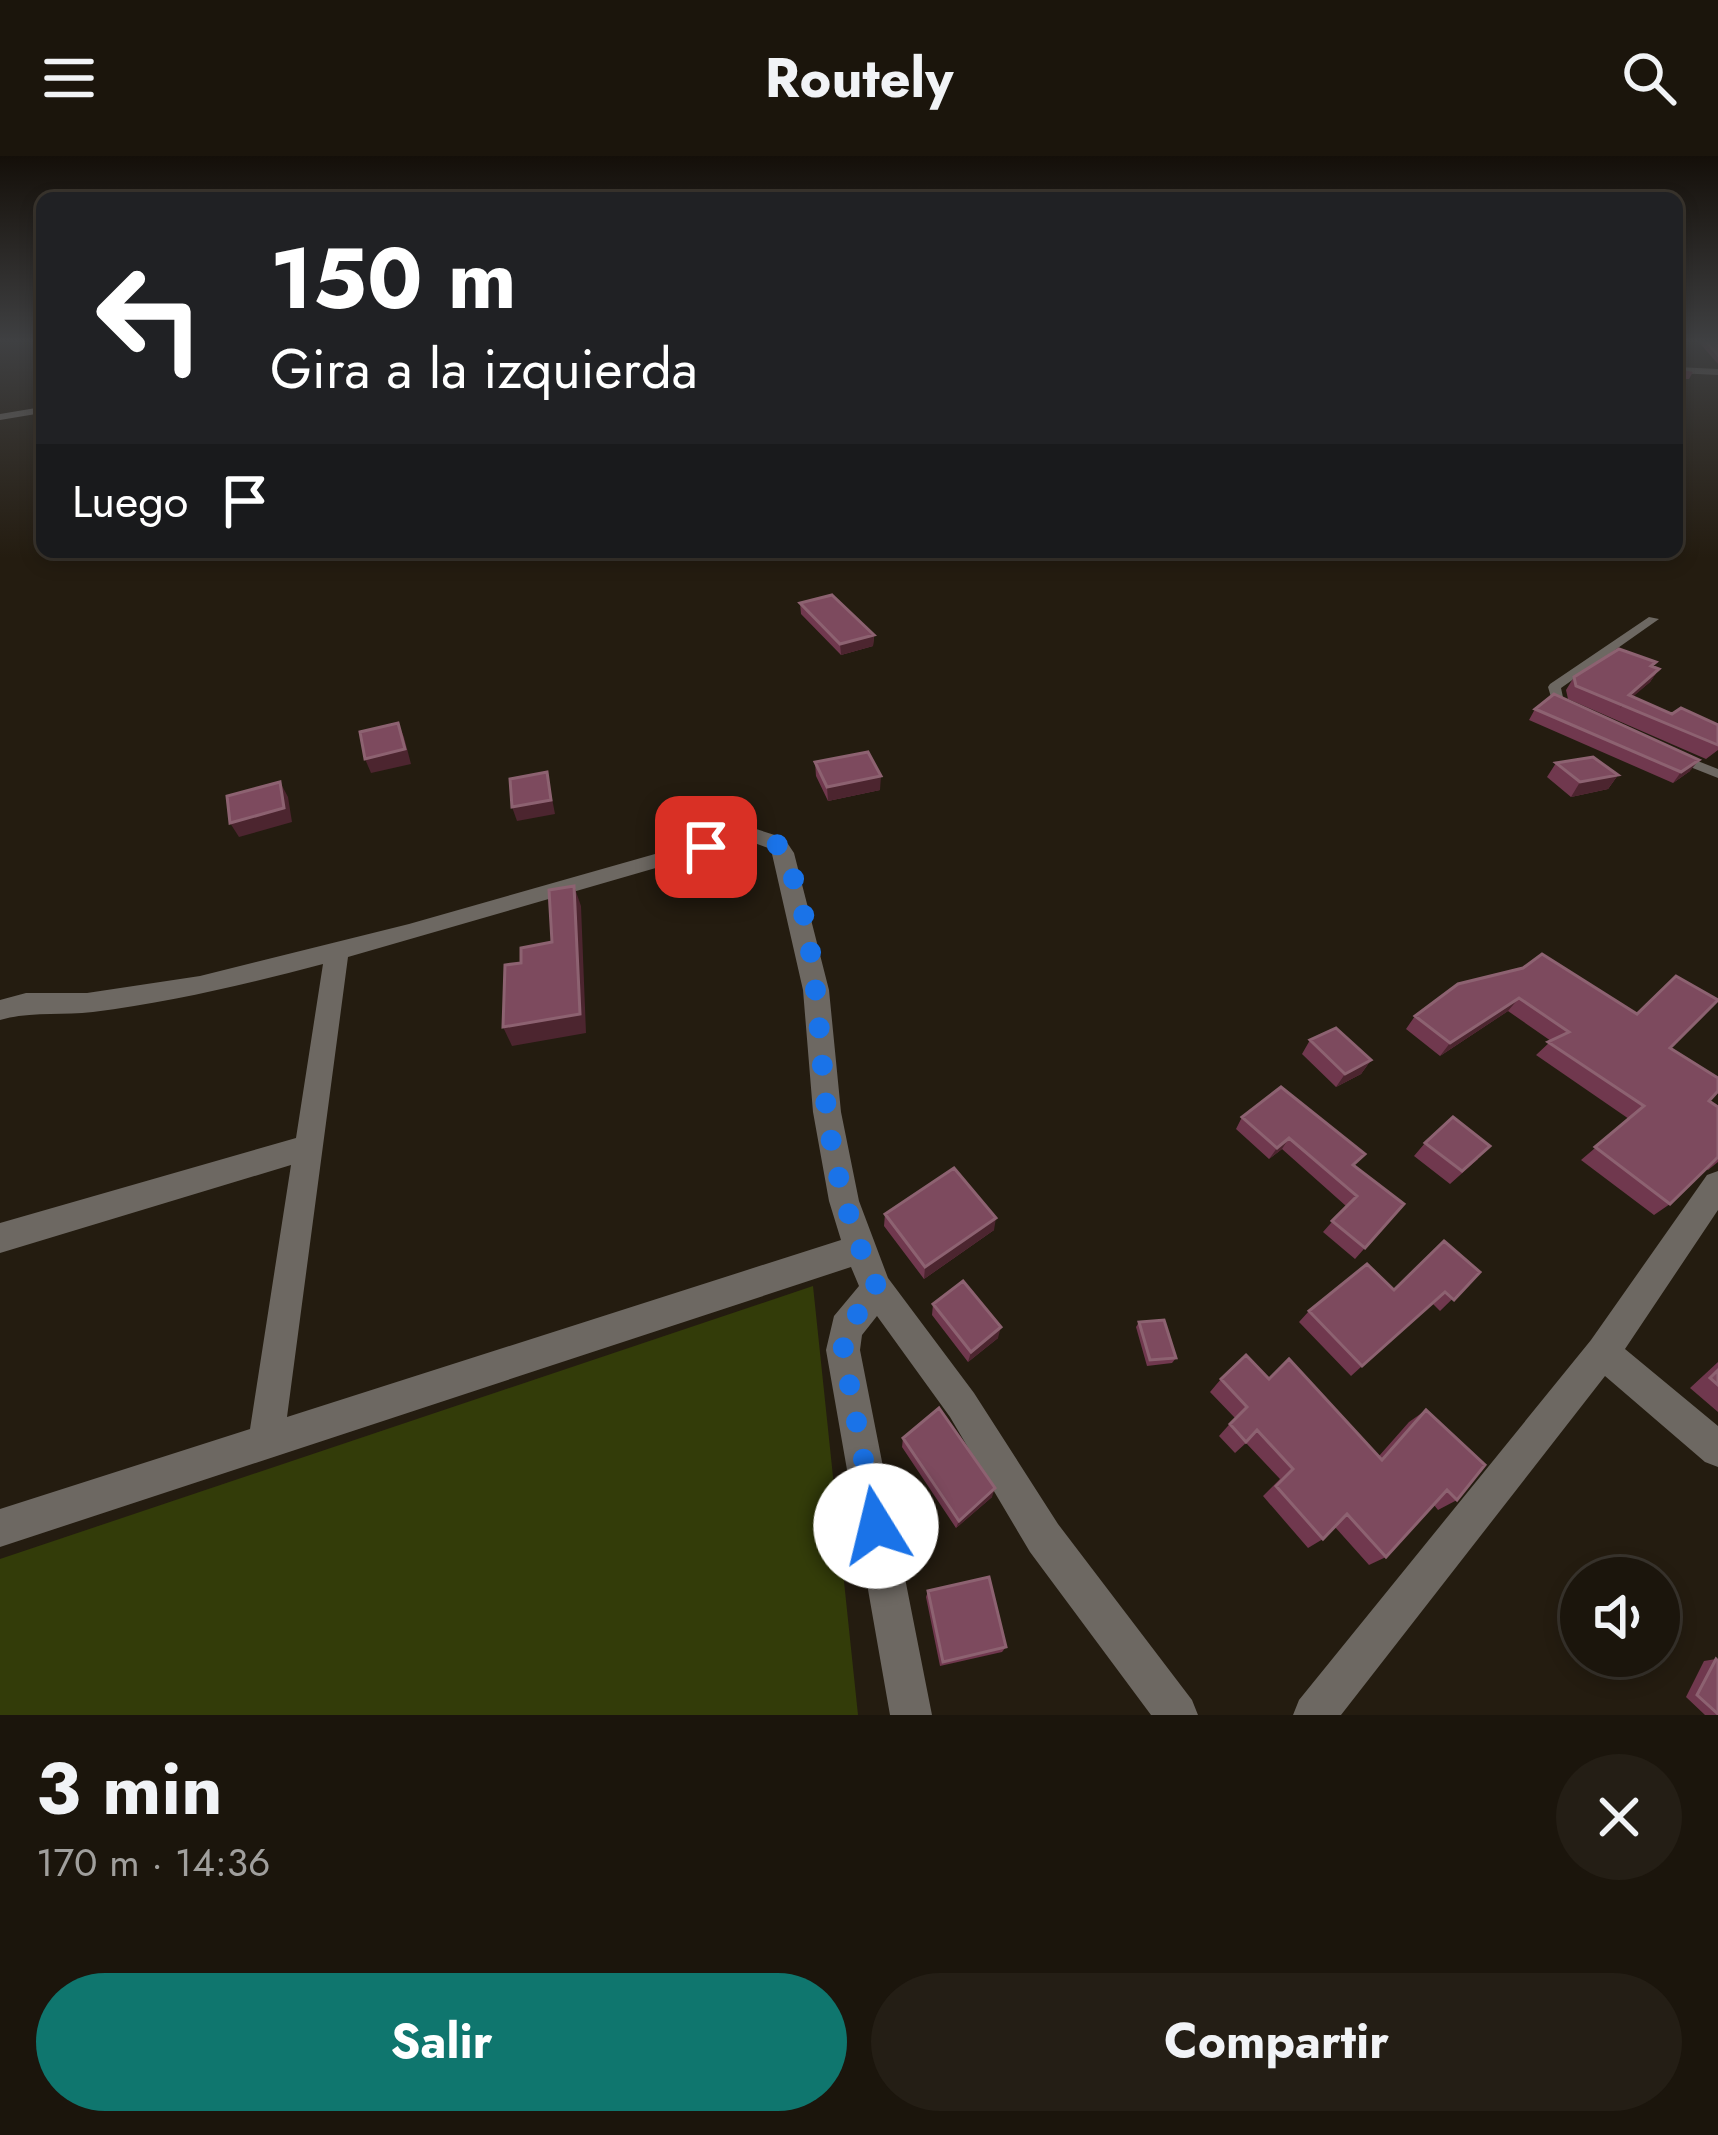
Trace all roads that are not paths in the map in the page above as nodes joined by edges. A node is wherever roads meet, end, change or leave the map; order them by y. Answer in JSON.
{"nodes":[{"id":1,"x":1653,"y":619,"type":"dead end"},
{"id":2,"x":1585,"y":718,"type":"edge"},
{"id":3,"x":1658,"y":748,"type":"edge"},
{"id":4,"x":1718,"y":774,"type":"edge"},
{"id":5,"x":338,"y":952,"type":"junction"},
{"id":6,"x":0,"y":1010,"type":"edge"},
{"id":7,"x":308,"y":1147,"type":"junction"},
{"id":8,"x":1718,"y":1185,"type":"edge"},
{"id":9,"x":0,"y":1238,"type":"edge"},
{"id":10,"x":859,"y":1249,"type":"junction"},
{"id":11,"x":878,"y":1289,"type":"junction"},
{"id":12,"x":1603,"y":1352,"type":"junction"},
{"id":13,"x":266,"y":1441,"type":"junction"},
{"id":14,"x":1718,"y":1449,"type":"edge"},
{"id":15,"x":0,"y":1528,"type":"edge"},
{"id":16,"x":911,"y":1715,"type":"edge"},
{"id":17,"x":1177,"y":1715,"type":"edge"},
{"id":18,"x":1314,"y":1715,"type":"edge"}],
"edges":[{"from":1,"to":2,"type":"lane"},
{"from":3,"to":4,"type":"lane"},
{"from":5,"to":6,"type":"street"},
{"from":5,"to":7,"type":"street"},
{"from":5,"to":10,"type":"street"},
{"from":7,"to":9,"type":"street"},
{"from":7,"to":13,"type":"street"},
{"from":8,"to":12,"type":"street"},
{"from":10,"to":11,"type":"street"},
{"from":10,"to":13,"type":"street"},
{"from":11,"to":16,"type":"street"},
{"from":11,"to":17,"type":"street"},
{"from":12,"to":14,"type":"street"},
{"from":12,"to":18,"type":"street"},
{"from":13,"to":15,"type":"street"}]}
